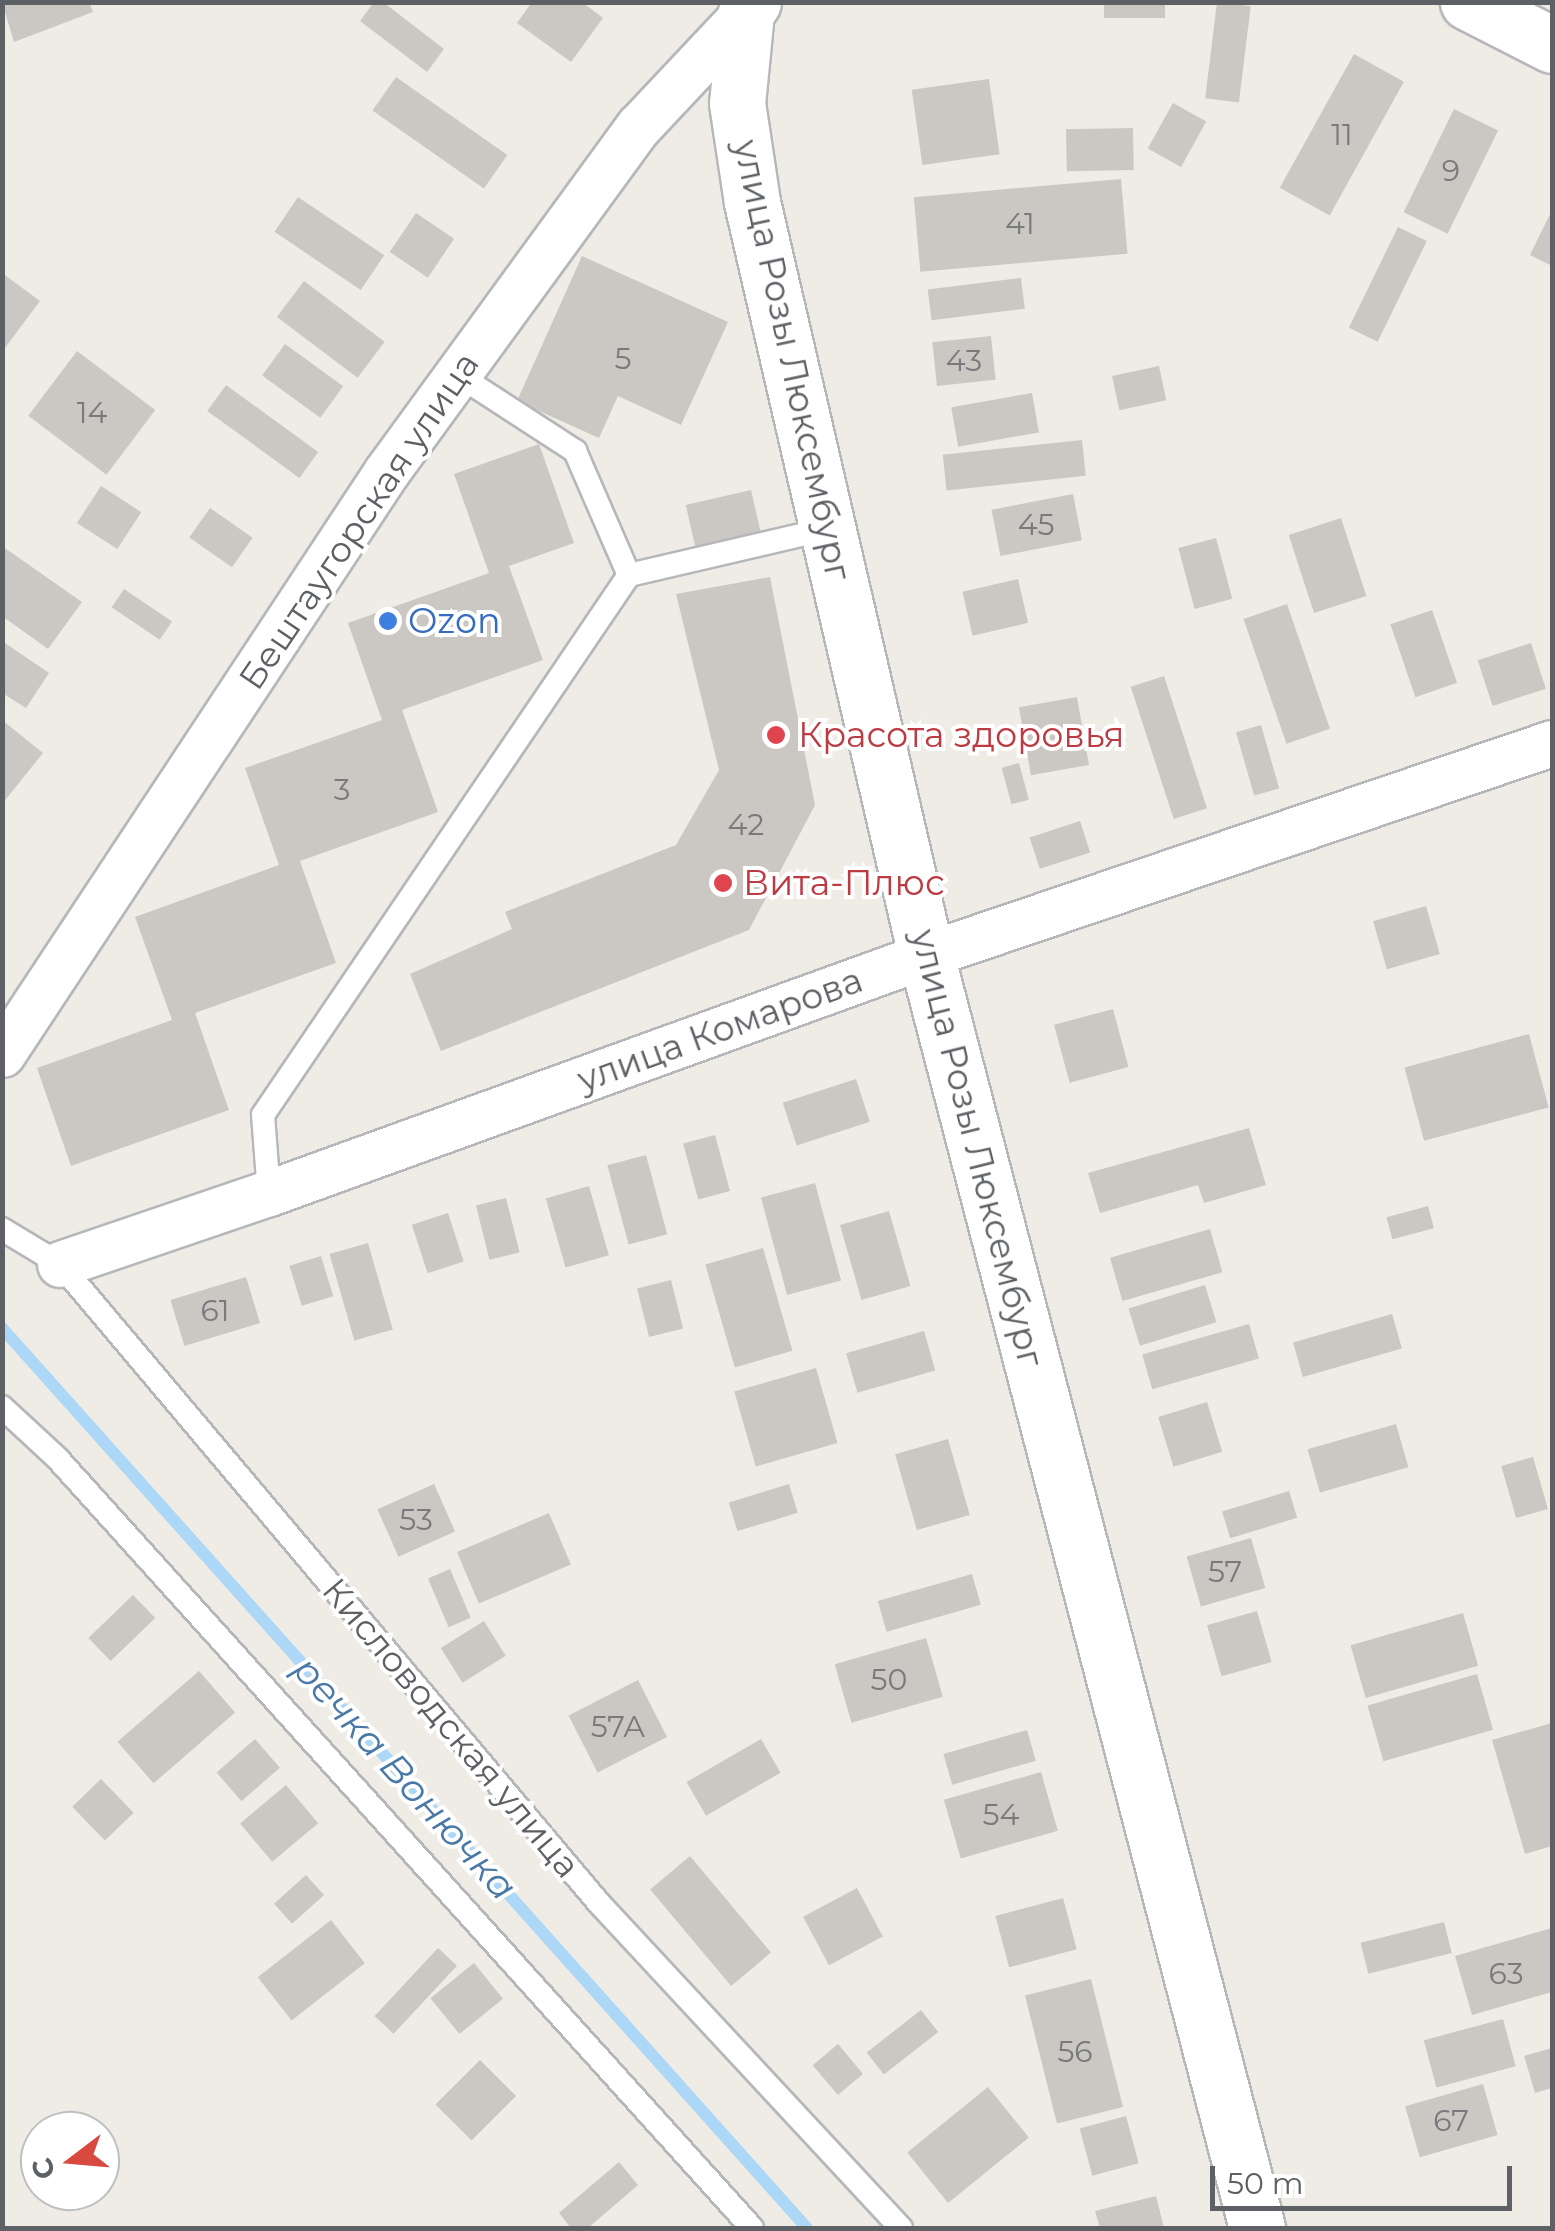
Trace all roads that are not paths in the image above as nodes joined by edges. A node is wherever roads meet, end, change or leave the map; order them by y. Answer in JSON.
{"nodes":[{"id":1,"x":1468,"y":2,"type":"edge"},
{"id":2,"x":749,"y":7,"type":"edge"},
{"id":3,"x":1552,"y":45,"type":"edge"},
{"id":4,"x":458,"y":376,"type":"junction"},
{"id":5,"x":827,"y":529,"type":"junction"},
{"id":6,"x":629,"y":575,"type":"junction"},
{"id":7,"x":1552,"y":744,"type":"edge"},
{"id":8,"x":926,"y":955,"type":"junction"},
{"id":9,"x":2,"y":1054,"type":"edge"},
{"id":10,"x":269,"y":1193,"type":"junction"},
{"id":11,"x":2,"y":1228,"type":"edge"},
{"id":12,"x":60,"y":1264,"type":"junction"},
{"id":13,"x":2,"y":1407,"type":"edge"},
{"id":14,"x":752,"y":2228,"type":"edge"},
{"id":15,"x":902,"y":2228,"type":"edge"},
{"id":16,"x":1257,"y":2228,"type":"edge"}],
"edges":[{"from":1,"to":3,"type":"street"},
{"from":2,"to":4,"type":"street","name":"Бештаугорская улица"},
{"from":2,"to":5,"type":"street","name":"улица Розы Люксембург"},
{"from":4,"to":6,"type":"lane"},
{"from":4,"to":9,"type":"street","name":"Бештаугорская улица"},
{"from":5,"to":6,"type":"lane"},
{"from":5,"to":8,"type":"street","name":"улица Розы Люксембург"},
{"from":6,"to":10,"type":"lane"},
{"from":7,"to":8,"type":"street","name":"улица Комарова"},
{"from":8,"to":10,"type":"street","name":"улица Комарова"},
{"from":8,"to":16,"type":"street","name":"улица Розы Люксембург"},
{"from":10,"to":12,"type":"street","name":"улица Комарова"},
{"from":11,"to":12,"type":"lane","name":"Кисловодская улица"},
{"from":12,"to":15,"type":"lane","name":"Кисловодская улица"},
{"from":13,"to":14,"type":"lane"}]}
